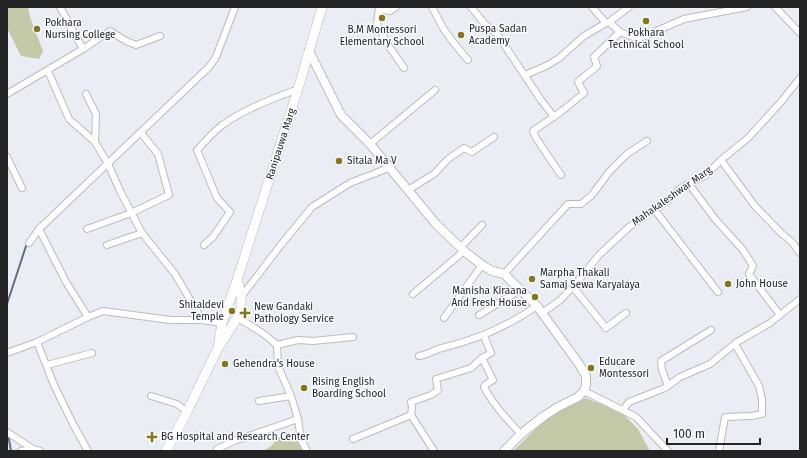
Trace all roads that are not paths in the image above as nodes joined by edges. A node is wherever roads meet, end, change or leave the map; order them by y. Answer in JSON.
{"nodes":[{"id":1,"x":60,"y":7,"type":"edge"},
{"id":2,"x":236,"y":7,"type":"edge"},
{"id":3,"x":322,"y":7,"type":"edge"},
{"id":4,"x":380,"y":7,"type":"edge"},
{"id":5,"x":396,"y":7,"type":"edge"},
{"id":6,"x":432,"y":7,"type":"edge"},
{"id":7,"x":471,"y":7,"type":"edge"},
{"id":8,"x":592,"y":7,"type":"edge"},
{"id":9,"x":629,"y":7,"type":"edge"},
{"id":10,"x":747,"y":7,"type":"edge"},
{"id":11,"x":775,"y":7,"type":"edge"},
{"id":12,"x":607,"y":22,"type":"junction"},
{"id":13,"x":620,"y":32,"type":"junction"},
{"id":14,"x":800,"y":33,"type":"edge"},
{"id":15,"x":160,"y":36,"type":"dead end"},
{"id":16,"x":83,"y":49,"type":"junction"},
{"id":17,"x":309,"y":51,"type":"junction"},
{"id":18,"x":468,"y":60,"type":"dead end"},
{"id":19,"x":404,"y":68,"type":"dead end"},
{"id":20,"x":48,"y":71,"type":"junction"},
{"id":21,"x":525,"y":75,"type":"junction"},
{"id":22,"x":800,"y":78,"type":"edge"},
{"id":23,"x":298,"y":89,"type":"junction"},
{"id":24,"x":435,"y":90,"type":"dead end"},
{"id":25,"x":7,"y":94,"type":"edge"},
{"id":26,"x":86,"y":94,"type":"dead end"},
{"id":27,"x":554,"y":117,"type":"junction"},
{"id":28,"x":141,"y":133,"type":"junction"},
{"id":29,"x":494,"y":137,"type":"dead end"},
{"id":30,"x":647,"y":141,"type":"dead end"},
{"id":31,"x":95,"y":142,"type":"junction"},
{"id":32,"x":370,"y":144,"type":"junction"},
{"id":33,"x":7,"y":156,"type":"edge"},
{"id":34,"x":721,"y":160,"type":"junction"},
{"id":35,"x":108,"y":164,"type":"junction"},
{"id":36,"x":391,"y":167,"type":"junction"},
{"id":37,"x":561,"y":175,"type":"dead end"},
{"id":38,"x":689,"y":184,"type":"junction"},
{"id":39,"x":22,"y":188,"type":"dead end"},
{"id":40,"x":408,"y":190,"type":"junction"},
{"id":41,"x":654,"y":209,"type":"junction"},
{"id":42,"x":131,"y":213,"type":"junction"},
{"id":43,"x":482,"y":225,"type":"dead end"},
{"id":44,"x":39,"y":229,"type":"junction"},
{"id":45,"x":86,"y":229,"type":"dead end"},
{"id":46,"x":142,"y":233,"type":"junction"},
{"id":47,"x":29,"y":243,"type":"dead end"},
{"id":48,"x":107,"y":245,"type":"dead end"},
{"id":49,"x":204,"y":246,"type":"dead end"},
{"id":50,"x":462,"y":249,"type":"junction"},
{"id":51,"x":800,"y":253,"type":"edge"},
{"id":52,"x":482,"y":265,"type":"junction"},
{"id":53,"x":504,"y":274,"type":"junction"},
{"id":54,"x":237,"y":280,"type":"junction"},
{"id":55,"x":573,"y":287,"type":"junction"},
{"id":56,"x":520,"y":290,"type":"junction"},
{"id":57,"x":718,"y":292,"type":"dead end"},
{"id":58,"x":413,"y":294,"type":"dead end"},
{"id":59,"x":241,"y":298,"type":"junction"},
{"id":60,"x":800,"y":298,"type":"edge"},
{"id":61,"x":540,"y":310,"type":"junction"},
{"id":62,"x":626,"y":313,"type":"dead end"},
{"id":63,"x":479,"y":315,"type":"dead end"},
{"id":64,"x":780,"y":315,"type":"junction"},
{"id":65,"x":88,"y":317,"type":"junction"},
{"id":66,"x":237,"y":318,"type":"junction"},
{"id":67,"x":444,"y":318,"type":"dead end"},
{"id":68,"x":202,"y":320,"type":"junction"},
{"id":69,"x":222,"y":324,"type":"junction"},
{"id":70,"x":711,"y":330,"type":"dead end"},
{"id":71,"x":484,"y":336,"type":"junction"},
{"id":72,"x":353,"y":337,"type":"dead end"},
{"id":73,"x":37,"y":342,"type":"junction"},
{"id":74,"x":735,"y":344,"type":"junction"},
{"id":75,"x":277,"y":345,"type":"junction"},
{"id":76,"x":218,"y":348,"type":"junction"},
{"id":77,"x":92,"y":352,"type":"dead end"},
{"id":78,"x":7,"y":353,"type":"edge"},
{"id":79,"x":419,"y":356,"type":"dead end"},
{"id":80,"x":482,"y":358,"type":"junction"},
{"id":81,"x":47,"y":365,"type":"junction"},
{"id":82,"x":668,"y":386,"type":"junction"},
{"id":83,"x":584,"y":391,"type":"junction"},
{"id":84,"x":151,"y":396,"type":"dead end"},
{"id":85,"x":291,"y":396,"type":"junction"},
{"id":86,"x":259,"y":401,"type":"dead end"},
{"id":87,"x":623,"y":410,"type":"junction"},
{"id":88,"x":187,"y":412,"type":"junction"},
{"id":89,"x":411,"y":415,"type":"junction"},
{"id":90,"x":298,"y":419,"type":"junction"},
{"id":91,"x":7,"y":432,"type":"edge"},
{"id":92,"x":522,"y":434,"type":"junction"},
{"id":93,"x":353,"y":439,"type":"dead end"},
{"id":94,"x":33,"y":448,"type":"junction"},
{"id":95,"x":21,"y":451,"type":"edge"},
{"id":96,"x":40,"y":451,"type":"edge"},
{"id":97,"x":88,"y":451,"type":"edge"},
{"id":98,"x":166,"y":451,"type":"edge"},
{"id":99,"x":218,"y":451,"type":"edge"},
{"id":100,"x":307,"y":451,"type":"edge"},
{"id":101,"x":434,"y":451,"type":"edge"},
{"id":102,"x":504,"y":451,"type":"edge"},
{"id":103,"x":668,"y":451,"type":"edge"},
{"id":104,"x":719,"y":451,"type":"edge"}],
"edges":[{"from":1,"to":16,"type":"street"},
{"from":2,"to":28,"type":"street"},
{"from":3,"to":17,"type":"main road","name":"Ranipauwa Marg"},
{"from":4,"to":5,"type":"street"},
{"from":4,"to":19,"type":"street"},
{"from":6,"to":18,"type":"street"},
{"from":7,"to":21,"type":"street"},
{"from":8,"to":12,"type":"street"},
{"from":9,"to":12,"type":"street"},
{"from":10,"to":13,"type":"street"},
{"from":11,"to":14,"type":"street"},
{"from":12,"to":13,"type":"street"},
{"from":12,"to":21,"type":"street"},
{"from":13,"to":27,"type":"street"},
{"from":15,"to":16,"type":"street"},
{"from":16,"to":20,"type":"street"},
{"from":17,"to":23,"type":"main road","name":"Ranipauwa Marg"},
{"from":17,"to":32,"type":"main road"},
{"from":20,"to":25,"type":"street"},
{"from":20,"to":31,"type":"street"},
{"from":21,"to":27,"type":"street"},
{"from":22,"to":34,"type":"street","name":"Mahakaleshwar Marg"},
{"from":23,"to":49,"type":"street"},
{"from":23,"to":54,"type":"main road","name":"Ranipauwa Marg"},
{"from":24,"to":32,"type":"street"},
{"from":26,"to":31,"type":"street"},
{"from":27,"to":37,"type":"street"},
{"from":28,"to":35,"type":"street"},
{"from":28,"to":42,"type":"street"},
{"from":29,"to":40,"type":"street"},
{"from":30,"to":53,"type":"street"},
{"from":31,"to":35,"type":"street"},
{"from":32,"to":36,"type":"main road"},
{"from":33,"to":39,"type":"street"},
{"from":34,"to":38,"type":"street","name":"Mahakaleshwar Marg"},
{"from":34,"to":51,"type":"street"},
{"from":35,"to":42,"type":"street"},
{"from":35,"to":44,"type":"street"},
{"from":36,"to":40,"type":"main road"},
{"from":36,"to":59,"type":"street"},
{"from":38,"to":41,"type":"street","name":"Mahakaleshwar Marg"},
{"from":38,"to":64,"type":"street"},
{"from":40,"to":50,"type":"main road"},
{"from":41,"to":55,"type":"street","name":"Mahakaleshwar Marg"},
{"from":41,"to":57,"type":"street"},
{"from":42,"to":45,"type":"street"},
{"from":42,"to":46,"type":"street"},
{"from":43,"to":50,"type":"street"},
{"from":44,"to":47,"type":"street"},
{"from":44,"to":65,"type":"street"},
{"from":46,"to":48,"type":"street"},
{"from":46,"to":68,"type":"street"},
{"from":50,"to":52,"type":"main road"},
{"from":50,"to":58,"type":"street"},
{"from":52,"to":53,"type":"main road"},
{"from":52,"to":67,"type":"street"},
{"from":53,"to":56,"type":"main road"},
{"from":54,"to":59,"type":"main road"},
{"from":54,"to":69,"type":"main road","name":"Ranipauwa Marg"},
{"from":55,"to":61,"type":"street","name":"Mahakaleshwar Marg"},
{"from":55,"to":62,"type":"street"},
{"from":56,"to":61,"type":"main road"},
{"from":56,"to":63,"type":"street"},
{"from":59,"to":66,"type":"main road"},
{"from":60,"to":64,"type":"street"},
{"from":61,"to":71,"type":"street","name":"Mahakaleshwar Marg"},
{"from":61,"to":83,"type":"main road"},
{"from":64,"to":74,"type":"street"},
{"from":65,"to":68,"type":"street"},
{"from":65,"to":73,"type":"street"},
{"from":66,"to":75,"type":"street"},
{"from":66,"to":76,"type":"main road"},
{"from":68,"to":69,"type":"street"},
{"from":69,"to":76,"type":"main road","name":"Ranipauwa Marg"},
{"from":70,"to":82,"type":"street"},
{"from":71,"to":79,"type":"street","name":"Mahakaleshwar Marg"},
{"from":71,"to":80,"type":"street"},
{"from":72,"to":75,"type":"street"},
{"from":73,"to":78,"type":"street"},
{"from":73,"to":81,"type":"street"},
{"from":74,"to":82,"type":"street"},
{"from":74,"to":104,"type":"street"},
{"from":75,"to":85,"type":"street"},
{"from":76,"to":88,"type":"main road"},
{"from":77,"to":81,"type":"street"},
{"from":80,"to":89,"type":"street"},
{"from":80,"to":92,"type":"street"},
{"from":81,"to":97,"type":"street"},
{"from":82,"to":87,"type":"street"},
{"from":83,"to":87,"type":"street"},
{"from":83,"to":92,"type":"main road"},
{"from":84,"to":88,"type":"street"},
{"from":85,"to":86,"type":"street"},
{"from":85,"to":90,"type":"street"},
{"from":87,"to":103,"type":"street"},
{"from":88,"to":98,"type":"main road"},
{"from":89,"to":93,"type":"street"},
{"from":89,"to":101,"type":"street"},
{"from":90,"to":99,"type":"street"},
{"from":90,"to":100,"type":"street"},
{"from":91,"to":94,"type":"street"},
{"from":92,"to":102,"type":"main road"},
{"from":94,"to":95,"type":"street"},
{"from":94,"to":96,"type":"street"}]}
